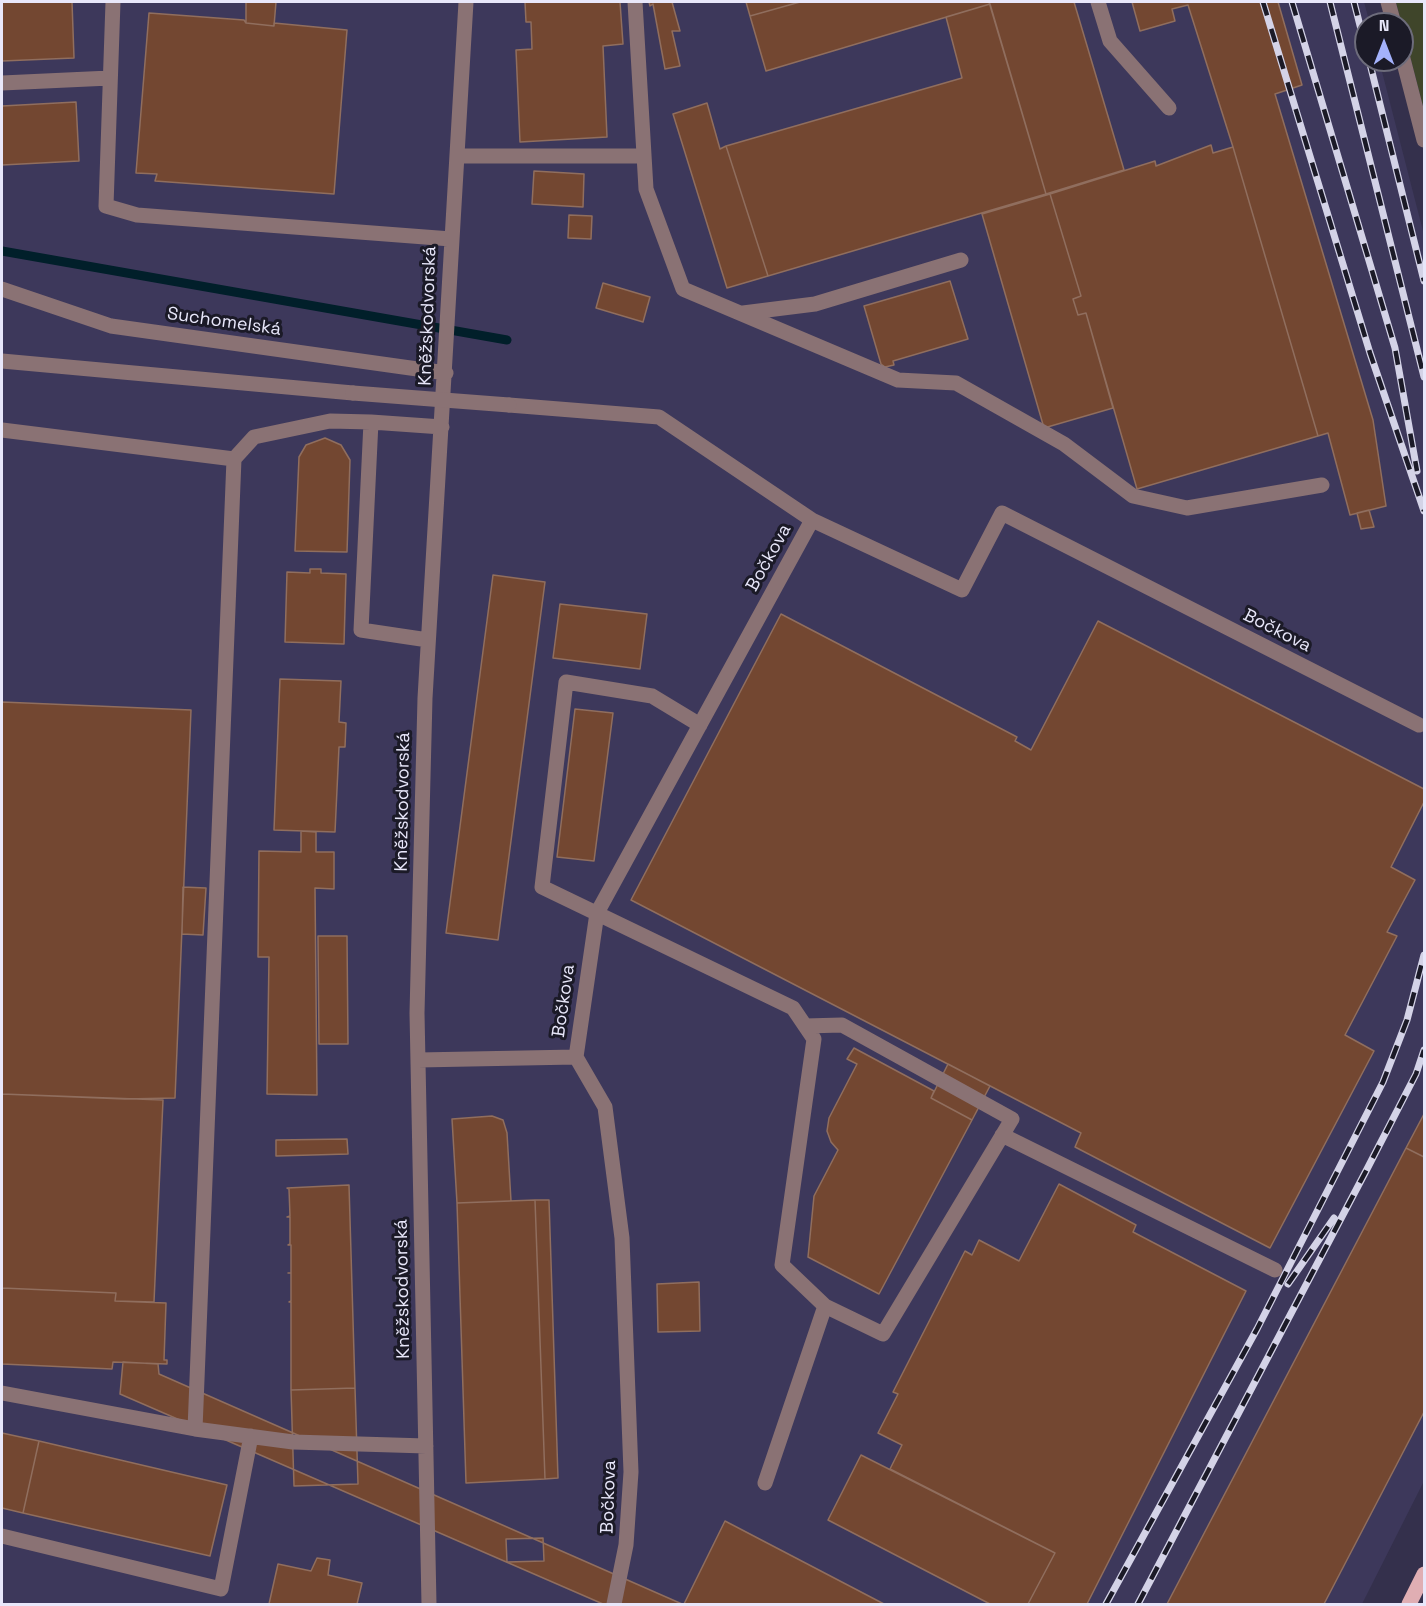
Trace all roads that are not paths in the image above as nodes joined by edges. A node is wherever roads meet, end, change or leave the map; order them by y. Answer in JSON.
{"nodes":[{"id":1,"x":112,"y":2,"type":"edge"},
{"id":2,"x":465,"y":2,"type":"edge"},
{"id":3,"x":635,"y":2,"type":"edge"},
{"id":4,"x":1098,"y":2,"type":"edge"},
{"id":5,"x":1407,"y":72,"type":"edge"},
{"id":6,"x":110,"y":78,"type":"junction"},
{"id":7,"x":2,"y":83,"type":"edge"},
{"id":8,"x":1169,"y":108,"type":"dead end"},
{"id":9,"x":1425,"y":140,"type":"edge"},
{"id":10,"x":457,"y":156,"type":"junction"},
{"id":11,"x":644,"y":156,"type":"junction"},
{"id":12,"x":451,"y":239,"type":"junction"},
{"id":13,"x":961,"y":260,"type":"dead end"},
{"id":14,"x":6,"y":292,"type":"edge"},
{"id":15,"x":740,"y":313,"type":"junction"},
{"id":16,"x":2,"y":361,"type":"edge"},
{"id":17,"x":446,"y":374,"type":"junction"},
{"id":18,"x":371,"y":422,"type":"junction"},
{"id":19,"x":442,"y":428,"type":"junction"},
{"id":20,"x":2,"y":430,"type":"edge"},
{"id":21,"x":234,"y":459,"type":"junction"},
{"id":22,"x":1323,"y":485,"type":"dead end"},
{"id":23,"x":812,"y":520,"type":"junction"},
{"id":24,"x":429,"y":640,"type":"junction"},
{"id":25,"x":700,"y":725,"type":"junction"},
{"id":26,"x":1419,"y":725,"type":"dead end"},
{"id":27,"x":597,"y":913,"type":"junction"},
{"id":28,"x":805,"y":1026,"type":"junction"},
{"id":29,"x":576,"y":1057,"type":"junction"},
{"id":30,"x":418,"y":1060,"type":"junction"},
{"id":31,"x":1002,"y":1135,"type":"junction"},
{"id":32,"x":1275,"y":1270,"type":"dead end"},
{"id":33,"x":825,"y":1306,"type":"junction"},
{"id":34,"x":2,"y":1393,"type":"edge"},
{"id":35,"x":195,"y":1429,"type":"junction"},
{"id":36,"x":251,"y":1436,"type":"junction"},
{"id":37,"x":426,"y":1446,"type":"junction"},
{"id":38,"x":765,"y":1483,"type":"dead end"},
{"id":39,"x":2,"y":1536,"type":"edge"},
{"id":40,"x":1425,"y":1574,"type":"edge"},
{"id":41,"x":429,"y":1605,"type":"edge"},
{"id":42,"x":614,"y":1605,"type":"edge"},
{"id":43,"x":1409,"y":1605,"type":"edge"}],
"edges":[{"from":1,"to":6,"type":"street"},
{"from":2,"to":10,"type":"street","name":"Kněžskodvorská"},
{"from":3,"to":11,"type":"street"},
{"from":4,"to":8,"type":"street"},
{"from":5,"to":9,"type":"street"},
{"from":6,"to":7,"type":"street"},
{"from":6,"to":12,"type":"street"},
{"from":10,"to":11,"type":"street"},
{"from":10,"to":12,"type":"street","name":"Kněžskodvorská"},
{"from":11,"to":15,"type":"street"},
{"from":12,"to":17,"type":"street","name":"Kněžskodvorská"},
{"from":13,"to":15,"type":"street"},
{"from":14,"to":17,"type":"street","name":"Suchomelská"},
{"from":15,"to":22,"type":"street"},
{"from":16,"to":23,"type":"street","bridge":true},
{"from":17,"to":19,"type":"street","name":"Kněžskodvorská"},
{"from":18,"to":19,"type":"street"},
{"from":18,"to":21,"type":"street"},
{"from":18,"to":24,"type":"street"},
{"from":19,"to":24,"type":"street","name":"Kněžskodvorská"},
{"from":20,"to":21,"type":"street"},
{"from":21,"to":35,"type":"street"},
{"from":23,"to":25,"type":"street","name":"Bočkova"},
{"from":23,"to":26,"type":"street","name":"Bočkova"},
{"from":24,"to":30,"type":"street","name":"Kněžskodvorská"},
{"from":25,"to":27,"type":"street","name":"Bočkova"},
{"from":25,"to":27,"type":"street"},
{"from":27,"to":28,"type":"street"},
{"from":27,"to":29,"type":"street","name":"Bočkova"},
{"from":28,"to":31,"type":"street"},
{"from":28,"to":33,"type":"street"},
{"from":29,"to":30,"type":"street"},
{"from":29,"to":42,"type":"street","name":"Bočkova"},
{"from":30,"to":37,"type":"street","name":"Kněžskodvorská"},
{"from":31,"to":32,"type":"street"},
{"from":31,"to":33,"type":"street"},
{"from":33,"to":38,"type":"street"},
{"from":34,"to":35,"type":"street"},
{"from":35,"to":36,"type":"street"},
{"from":36,"to":37,"type":"street"},
{"from":36,"to":39,"type":"street"},
{"from":37,"to":41,"type":"street","name":"Kněžskodvorská"},
{"from":40,"to":43,"type":"main road"}]}
